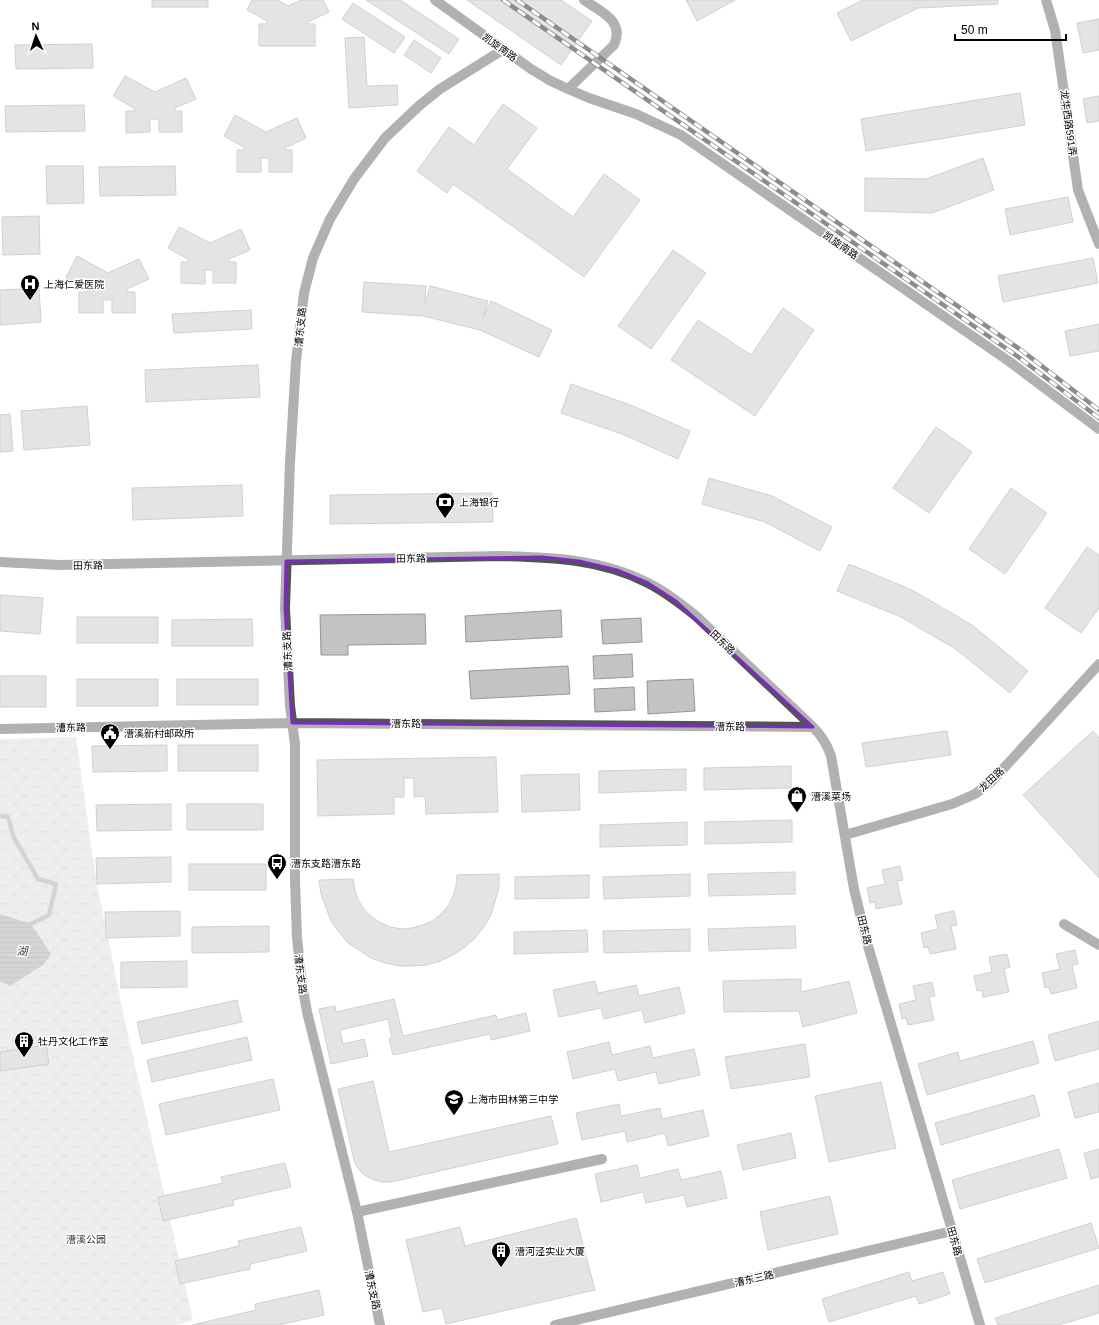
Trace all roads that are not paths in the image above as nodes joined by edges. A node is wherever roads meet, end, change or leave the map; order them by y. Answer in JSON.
{"nodes":[{"id":1,"x":435,"y":0,"type":"edge"},
{"id":2,"x":584,"y":0,"type":"edge"},
{"id":3,"x":1046,"y":0,"type":"edge"},
{"id":4,"x":504,"y":49,"type":"junction"},
{"id":5,"x":568,"y":89,"type":"junction"},
{"id":6,"x":1099,"y":244,"type":"edge"},
{"id":7,"x":1099,"y":429,"type":"edge"},
{"id":8,"x":286,"y":561,"type":"junction"},
{"id":9,"x":0,"y":562,"type":"edge"},
{"id":10,"x":1099,"y":664,"type":"edge"},
{"id":11,"x":292,"y":723,"type":"junction"},
{"id":12,"x":813,"y":727,"type":"junction"},
{"id":13,"x":0,"y":729,"type":"edge"},
{"id":14,"x":845,"y":835,"type":"junction"},
{"id":15,"x":1064,"y":924,"type":"dead end"},
{"id":16,"x":1099,"y":945,"type":"edge"},
{"id":17,"x":602,"y":1159,"type":"dead end"},
{"id":18,"x":357,"y":1212,"type":"junction"},
{"id":19,"x":952,"y":1231,"type":"junction"},
{"id":20,"x":380,"y":1325,"type":"edge"},
{"id":21,"x":555,"y":1325,"type":"edge"},
{"id":22,"x":980,"y":1325,"type":"edge"}],
"edges":[{"from":1,"to":4,"type":"street","name":"凯旋南路"},
{"from":2,"to":5,"type":"street"},
{"from":3,"to":6,"type":"street","name":"龙华西路591弄"},
{"from":4,"to":5,"type":"street","name":"凯旋南路"},
{"from":4,"to":8,"type":"street","name":"漕东支路"},
{"from":5,"to":7,"type":"street","name":"凯旋南路"},
{"from":8,"to":9,"type":"street","name":"田东路"},
{"from":8,"to":11,"type":"street","name":"漕东支路"},
{"from":8,"to":12,"type":"street","name":"田东路"},
{"from":10,"to":14,"type":"street","name":"龙田路"},
{"from":11,"to":12,"type":"street","name":"漕东路"},
{"from":11,"to":13,"type":"street","name":"漕东路"},
{"from":11,"to":18,"type":"street","name":"漕东支路"},
{"from":12,"to":14,"type":"street","name":"田东路"},
{"from":14,"to":19,"type":"street","name":"田东路"},
{"from":15,"to":16,"type":"street"},
{"from":17,"to":18,"type":"street"},
{"from":18,"to":20,"type":"street","name":"漕东支路"},
{"from":19,"to":21,"type":"street","name":"漕东三路"},
{"from":19,"to":22,"type":"street","name":"田东路"}]}
